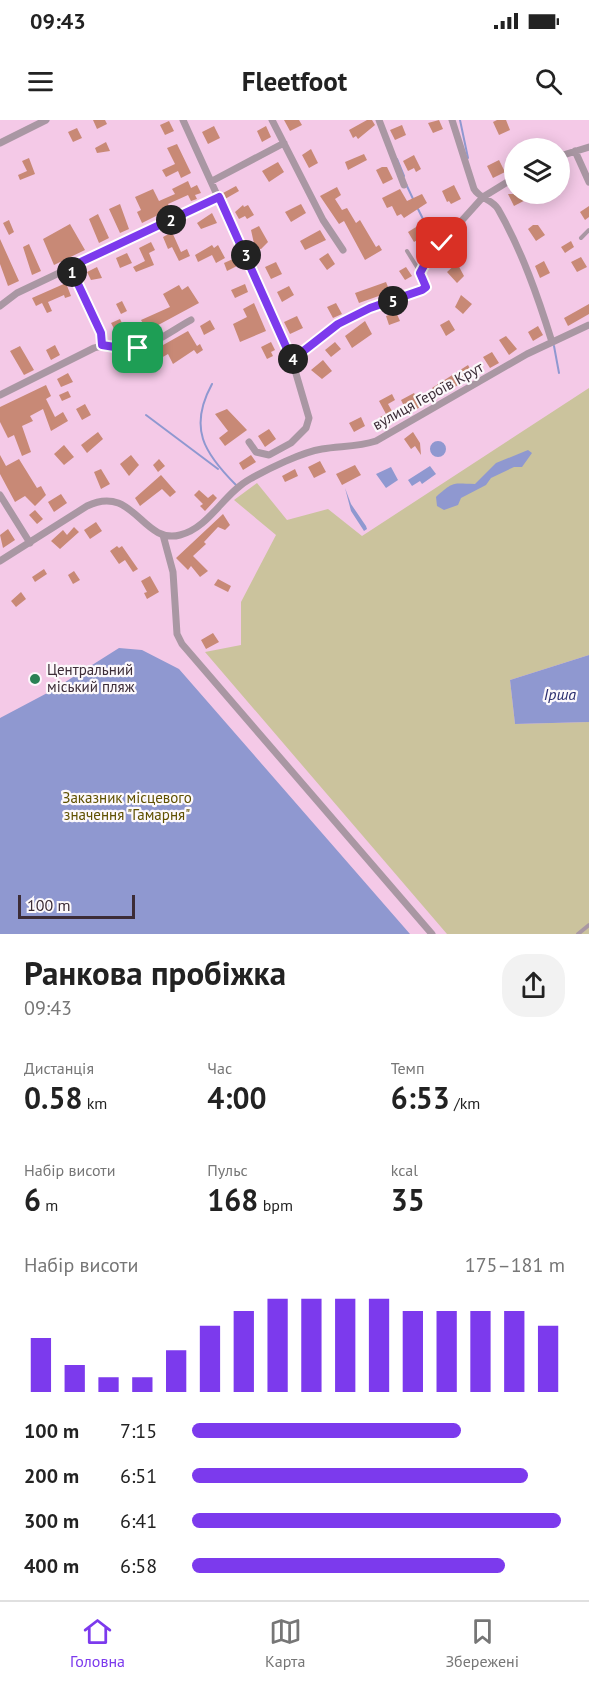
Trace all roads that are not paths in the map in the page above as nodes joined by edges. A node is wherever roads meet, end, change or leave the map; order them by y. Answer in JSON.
{"nodes":[{"id":1,"x":46,"y":120,"type":"edge"},
{"id":2,"x":183,"y":120,"type":"edge"},
{"id":3,"x":272,"y":120,"type":"edge"},
{"id":4,"x":379,"y":120,"type":"edge"},
{"id":5,"x":452,"y":120,"type":"edge"},
{"id":6,"x":0,"y":143,"type":"edge"},
{"id":7,"x":284,"y":143,"type":"junction"},
{"id":8,"x":589,"y":147,"type":"edge"},
{"id":9,"x":575,"y":152,"type":"junction"},
{"id":10,"x":570,"y":153,"type":"edge"},
{"id":11,"x":212,"y":182,"type":"junction"},
{"id":12,"x":589,"y":182,"type":"edge"},
{"id":13,"x":504,"y":184,"type":"edge"},
{"id":14,"x":404,"y":185,"type":"dead end"},
{"id":15,"x":219,"y":197,"type":"junction"},
{"id":16,"x":483,"y":197,"type":"junction"},
{"id":17,"x":589,"y":230,"type":"edge"},
{"id":18,"x":581,"y":238,"type":"dead end"},
{"id":19,"x":343,"y":250,"type":"dead end"},
{"id":20,"x":407,"y":251,"type":"dead end"},
{"id":21,"x":70,"y":267,"type":"junction"},
{"id":22,"x":420,"y":273,"type":"junction"},
{"id":23,"x":0,"y":306,"type":"edge"},
{"id":24,"x":191,"y":320,"type":"dead end"},
{"id":25,"x":589,"y":325,"type":"edge"},
{"id":26,"x":552,"y":342,"type":"junction"},
{"id":27,"x":102,"y":345,"type":"junction"},
{"id":28,"x":292,"y":360,"type":"junction"},
{"id":29,"x":0,"y":395,"type":"edge"},
{"id":30,"x":249,"y":442,"type":"dead end"},
{"id":31,"x":0,"y":495,"type":"edge"},
{"id":32,"x":163,"y":535,"type":"junction"},
{"id":33,"x":30,"y":543,"type":"junction"},
{"id":34,"x":0,"y":561,"type":"edge"},
{"id":35,"x":589,"y":925,"type":"edge"},
{"id":36,"x":432,"y":934,"type":"edge"},
{"id":37,"x":578,"y":934,"type":"edge"}],
"edges":[{"from":1,"to":6,"type":"street"},
{"from":2,"to":11,"type":"street"},
{"from":3,"to":7,"type":"street"},
{"from":4,"to":14,"type":"street"},
{"from":5,"to":16,"type":"street"},
{"from":7,"to":11,"type":"street"},
{"from":7,"to":19,"type":"street"},
{"from":8,"to":9,"type":"street"},
{"from":9,"to":10,"type":"street"},
{"from":9,"to":12,"type":"street"},
{"from":11,"to":15,"type":"street"},
{"from":13,"to":16,"type":"street"},
{"from":15,"to":21,"type":"street"},
{"from":15,"to":28,"type":"street"},
{"from":16,"to":22,"type":"street"},
{"from":16,"to":26,"type":"street"},
{"from":17,"to":18,"type":"lane"},
{"from":20,"to":22,"type":"lane"},
{"from":21,"to":23,"type":"street"},
{"from":21,"to":27,"type":"street"},
{"from":22,"to":28,"type":"street"},
{"from":24,"to":27,"type":"street"},
{"from":25,"to":26,"type":"street","name":"вулиця Героїв Крут"},
{"from":26,"to":32,"type":"street","name":"вулиця Героїв Крут"},
{"from":27,"to":29,"type":"street"},
{"from":28,"to":30,"type":"street"},
{"from":31,"to":33,"type":"street"},
{"from":32,"to":33,"type":"street"},
{"from":32,"to":36,"type":"street"},
{"from":33,"to":34,"type":"street"},
{"from":35,"to":37,"type":"lane"}]}
